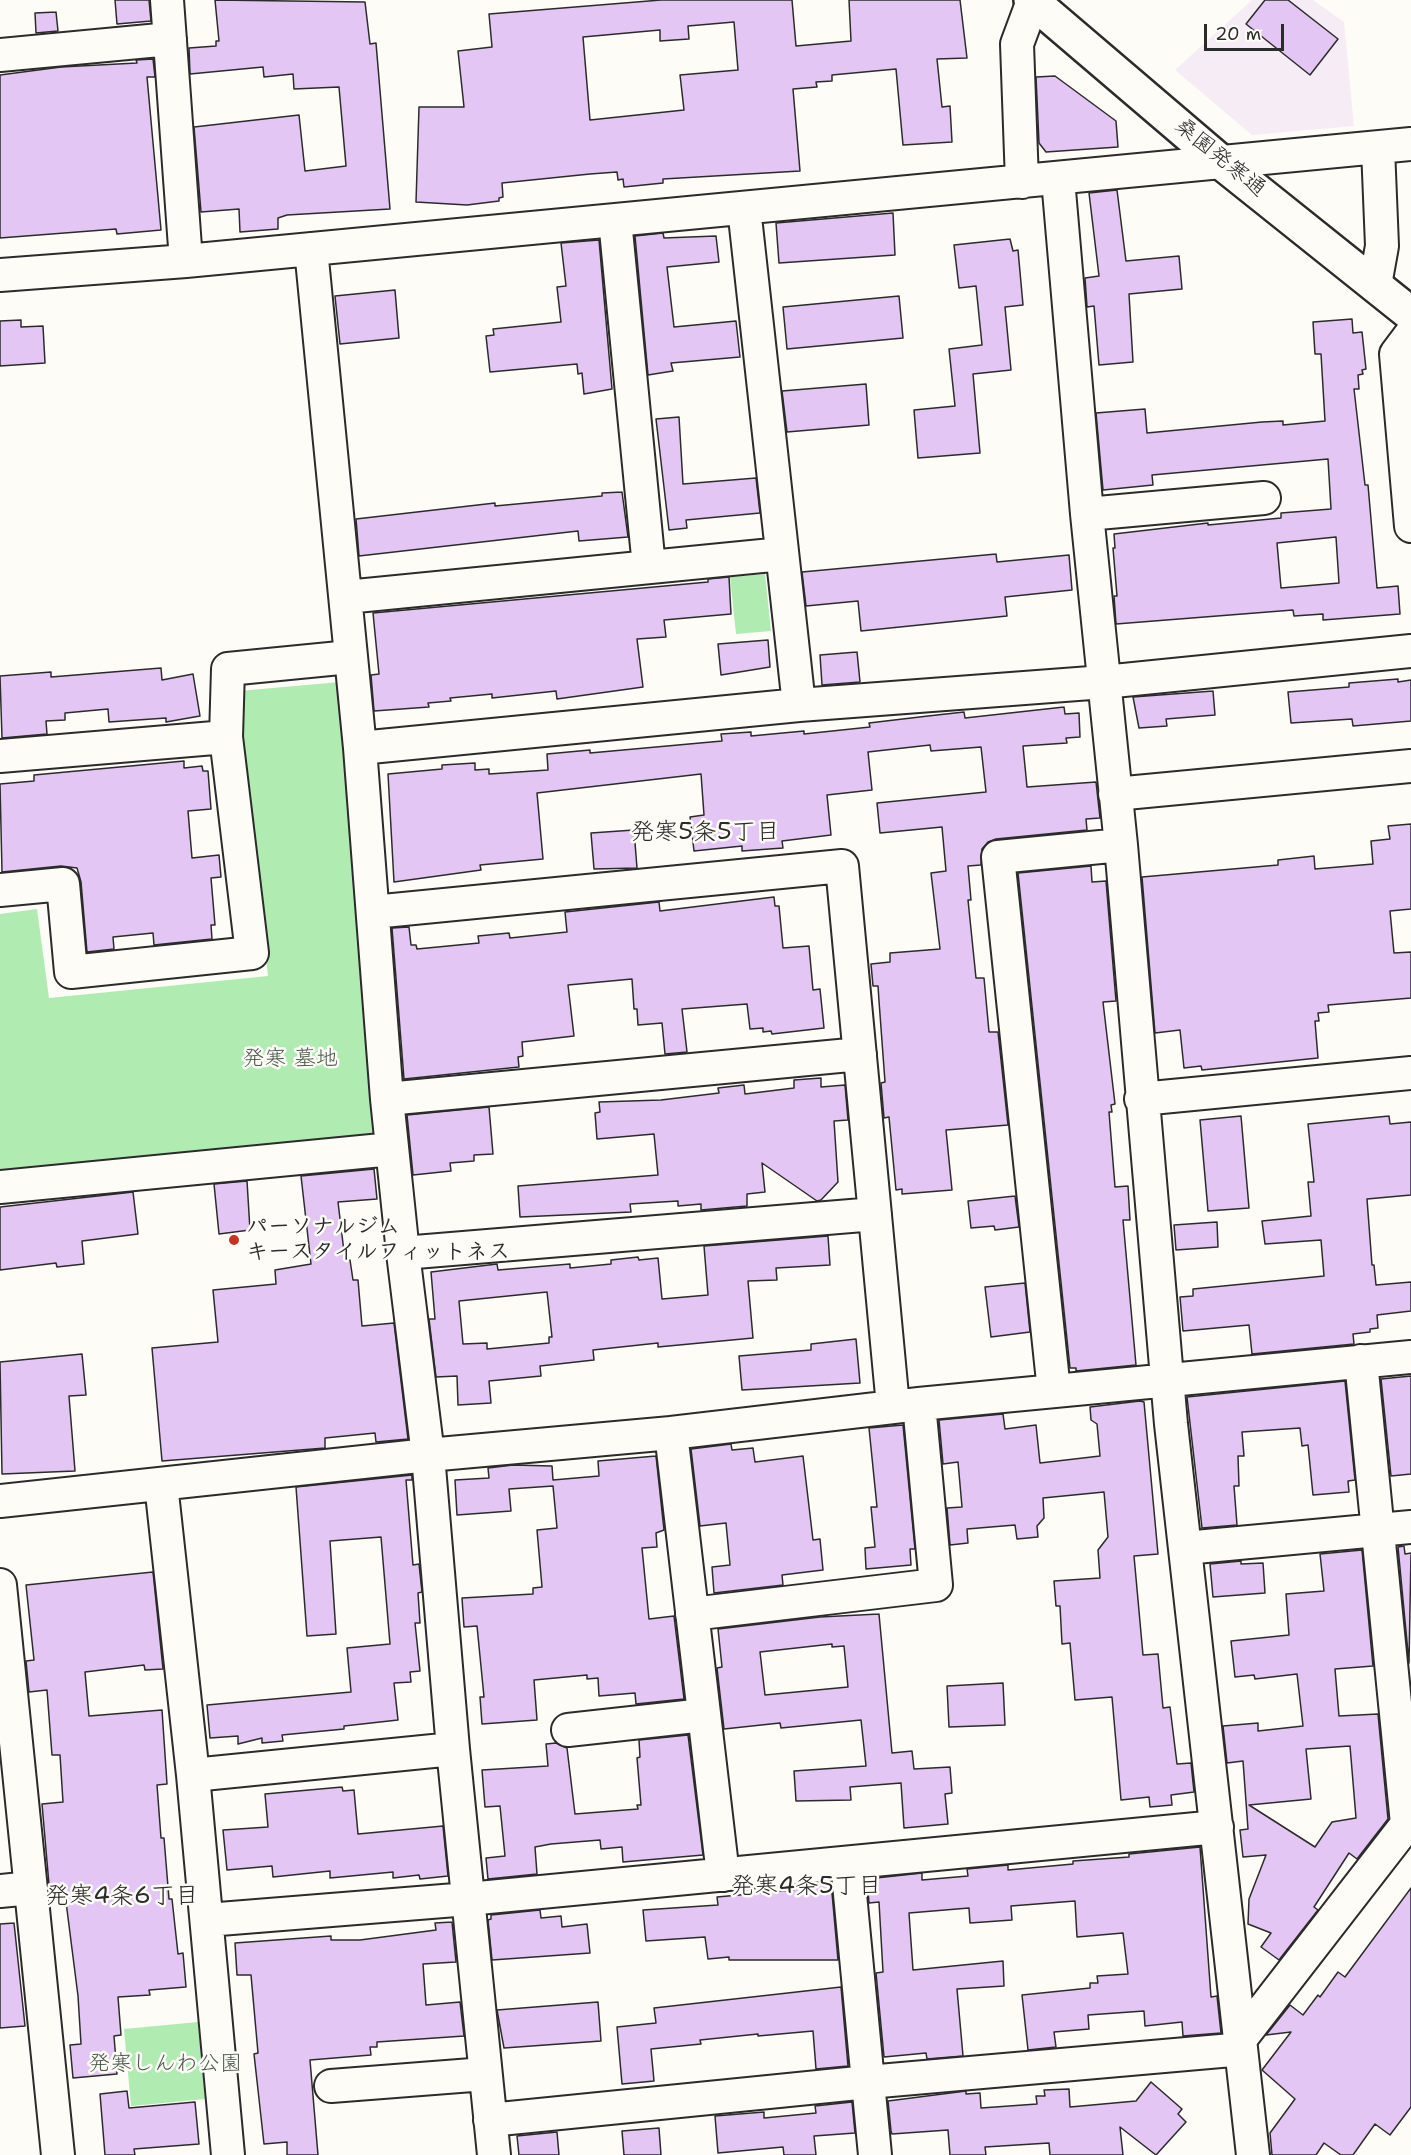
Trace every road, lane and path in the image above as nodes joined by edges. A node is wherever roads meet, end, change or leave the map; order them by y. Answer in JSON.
{"nodes":[{"id":1,"x":167,"y":0,"type":"edge"},
{"id":2,"x":1032,"y":1,"type":"edge"},
{"id":3,"x":170,"y":39,"type":"junction"},
{"id":4,"x":0,"y":55,"type":"edge"},
{"id":5,"x":1411,"y":144,"type":"edge"},
{"id":6,"x":1378,"y":148,"type":"junction"},
{"id":7,"x":1222,"y":163,"type":"junction"},
{"id":8,"x":1058,"y":179,"type":"junction"},
{"id":9,"x":1022,"y":182,"type":"junction"},
{"id":10,"x":744,"y":208,"type":"junction"},
{"id":11,"x":615,"y":220,"type":"junction"},
{"id":12,"x":311,"y":249,"type":"junction"},
{"id":13,"x":186,"y":261,"type":"junction"},
{"id":14,"x":0,"y":275,"type":"edge"},
{"id":15,"x":1376,"y":285,"type":"junction"},
{"id":16,"x":1411,"y":314,"type":"edge"},
{"id":17,"x":1411,"y":334,"type":"edge"},
{"id":18,"x":1263,"y":498,"type":"dead end"},
{"id":19,"x":1087,"y":514,"type":"junction"},
{"id":20,"x":1411,"y":526,"type":"edge"},
{"id":21,"x":782,"y":554,"type":"junction"},
{"id":22,"x":649,"y":567,"type":"junction"},
{"id":23,"x":346,"y":597,"type":"junction"},
{"id":24,"x":1411,"y":651,"type":"edge"},
{"id":25,"x":350,"y":657,"type":"junction"},
{"id":26,"x":1104,"y":682,"type":"junction"},
{"id":27,"x":799,"y":705,"type":"junction"},
{"id":28,"x":226,"y":737,"type":"junction"},
{"id":29,"x":360,"y":748,"type":"junction"},
{"id":30,"x":0,"y":756,"type":"edge"},
{"id":31,"x":1411,"y":766,"type":"edge"},
{"id":32,"x":1115,"y":794,"type":"junction"},
{"id":33,"x":1121,"y":845,"type":"junction"},
{"id":34,"x":0,"y":890,"type":"edge"},
{"id":35,"x":373,"y":912,"type":"junction"},
{"id":36,"x":860,"y":1054,"type":"junction"},
{"id":37,"x":1411,"y":1073,"type":"edge"},
{"id":38,"x":387,"y":1099,"type":"junction"},
{"id":39,"x":1141,"y":1099,"type":"junction"},
{"id":40,"x":392,"y":1149,"type":"junction"},
{"id":41,"x":0,"y":1187,"type":"edge"},
{"id":42,"x":875,"y":1214,"type":"junction"},
{"id":43,"x":403,"y":1253,"type":"junction"},
{"id":44,"x":1411,"y":1357,"type":"edge"},
{"id":45,"x":1361,"y":1361,"type":"junction"},
{"id":46,"x":1167,"y":1380,"type":"junction"},
{"id":47,"x":1054,"y":1391,"type":"junction"},
{"id":48,"x":906,"y":1405,"type":"junction"},
{"id":49,"x":671,"y":1433,"type":"junction"},
{"id":50,"x":428,"y":1455,"type":"junction"},
{"id":51,"x":161,"y":1484,"type":"junction"},
{"id":52,"x":0,"y":1501,"type":"edge"},
{"id":53,"x":1411,"y":1527,"type":"edge"},
{"id":54,"x":1378,"y":1530,"type":"junction"},
{"id":55,"x":1185,"y":1548,"type":"junction"},
{"id":56,"x":0,"y":1585,"type":"edge"},
{"id":57,"x":692,"y":1614,"type":"junction"},
{"id":58,"x":704,"y":1715,"type":"junction"},
{"id":59,"x":568,"y":1730,"type":"dead end"},
{"id":60,"x":453,"y":1749,"type":"junction"},
{"id":61,"x":193,"y":1775,"type":"junction"},
{"id":62,"x":1409,"y":1825,"type":"edge"},
{"id":63,"x":1217,"y":1827,"type":"junction"},
{"id":64,"x":847,"y":1863,"type":"junction"},
{"id":65,"x":723,"y":1875,"type":"junction"},
{"id":66,"x":31,"y":1888,"type":"junction"},
{"id":67,"x":0,"y":1891,"type":"edge"},
{"id":68,"x":468,"y":1899,"type":"junction"},
{"id":69,"x":207,"y":1920,"type":"junction"},
{"id":70,"x":1241,"y":2038,"type":"junction"},
{"id":71,"x":485,"y":2074,"type":"junction"},
{"id":72,"x":868,"y":2082,"type":"junction"},
{"id":73,"x":330,"y":2086,"type":"dead end"},
{"id":74,"x":490,"y":2120,"type":"junction"},
{"id":75,"x":58,"y":2155,"type":"edge"},
{"id":76,"x":228,"y":2155,"type":"edge"},
{"id":77,"x":494,"y":2155,"type":"edge"},
{"id":78,"x":875,"y":2155,"type":"edge"},
{"id":79,"x":1253,"y":2155,"type":"edge"}],
"edges":[{"from":1,"to":3,"type":"street"},
{"from":2,"to":7,"type":"street","name":"桑園発寒通"},
{"from":2,"to":9,"type":"street"},
{"from":3,"to":4,"type":"street"},
{"from":3,"to":13,"type":"street"},
{"from":5,"to":6,"type":"street"},
{"from":6,"to":7,"type":"street"},
{"from":6,"to":15,"type":"street"},
{"from":7,"to":8,"type":"street"},
{"from":7,"to":15,"type":"street","name":"桑園発寒通"},
{"from":8,"to":9,"type":"street"},
{"from":8,"to":19,"type":"street"},
{"from":9,"to":10,"type":"street"},
{"from":10,"to":11,"type":"street"},
{"from":10,"to":21,"type":"street"},
{"from":11,"to":12,"type":"street"},
{"from":11,"to":22,"type":"street"},
{"from":12,"to":13,"type":"street"},
{"from":12,"to":23,"type":"street"},
{"from":13,"to":14,"type":"street"},
{"from":15,"to":16,"type":"street","name":"桑園発寒通"},
{"from":17,"to":20,"type":"street"},
{"from":18,"to":19,"type":"street"},
{"from":19,"to":26,"type":"street"},
{"from":21,"to":22,"type":"street"},
{"from":21,"to":27,"type":"street"},
{"from":22,"to":23,"type":"street"},
{"from":23,"to":25,"type":"street"},
{"from":24,"to":26,"type":"street"},
{"from":25,"to":28,"type":"street"},
{"from":25,"to":29,"type":"street"},
{"from":26,"to":27,"type":"street"},
{"from":26,"to":32,"type":"street"},
{"from":27,"to":29,"type":"street"},
{"from":28,"to":30,"type":"street"},
{"from":28,"to":34,"type":"street"},
{"from":29,"to":35,"type":"street"},
{"from":31,"to":32,"type":"street"},
{"from":32,"to":33,"type":"street"},
{"from":33,"to":39,"type":"street"},
{"from":33,"to":47,"type":"street"},
{"from":35,"to":36,"type":"street"},
{"from":35,"to":38,"type":"street"},
{"from":36,"to":38,"type":"street"},
{"from":36,"to":42,"type":"street"},
{"from":37,"to":39,"type":"street"},
{"from":38,"to":40,"type":"street"},
{"from":39,"to":46,"type":"street"},
{"from":40,"to":41,"type":"street"},
{"from":40,"to":43,"type":"street"},
{"from":42,"to":43,"type":"street"},
{"from":42,"to":48,"type":"street"},
{"from":43,"to":50,"type":"street"},
{"from":44,"to":45,"type":"street"},
{"from":45,"to":46,"type":"street"},
{"from":45,"to":54,"type":"street"},
{"from":46,"to":47,"type":"street"},
{"from":46,"to":55,"type":"street"},
{"from":47,"to":48,"type":"street"},
{"from":48,"to":49,"type":"street"},
{"from":48,"to":57,"type":"street"},
{"from":49,"to":50,"type":"street"},
{"from":49,"to":57,"type":"street"},
{"from":50,"to":51,"type":"street"},
{"from":50,"to":60,"type":"street"},
{"from":51,"to":52,"type":"street"},
{"from":51,"to":61,"type":"street"},
{"from":53,"to":54,"type":"street"},
{"from":54,"to":55,"type":"street"},
{"from":54,"to":62,"type":"street"},
{"from":55,"to":63,"type":"street"},
{"from":56,"to":66,"type":"street"},
{"from":57,"to":58,"type":"street"},
{"from":58,"to":59,"type":"street"},
{"from":58,"to":65,"type":"street"},
{"from":60,"to":61,"type":"street"},
{"from":60,"to":68,"type":"street"},
{"from":61,"to":69,"type":"street"},
{"from":62,"to":70,"type":"street"},
{"from":63,"to":64,"type":"street"},
{"from":63,"to":70,"type":"street"},
{"from":64,"to":65,"type":"street"},
{"from":64,"to":72,"type":"street"},
{"from":65,"to":68,"type":"street"},
{"from":66,"to":67,"type":"street"},
{"from":66,"to":75,"type":"street"},
{"from":68,"to":69,"type":"street"},
{"from":68,"to":71,"type":"street"},
{"from":69,"to":76,"type":"street"},
{"from":70,"to":72,"type":"street"},
{"from":70,"to":79,"type":"street"},
{"from":71,"to":73,"type":"street"},
{"from":71,"to":74,"type":"street"},
{"from":72,"to":74,"type":"street"},
{"from":72,"to":78,"type":"street"},
{"from":74,"to":77,"type":"street"}]}
